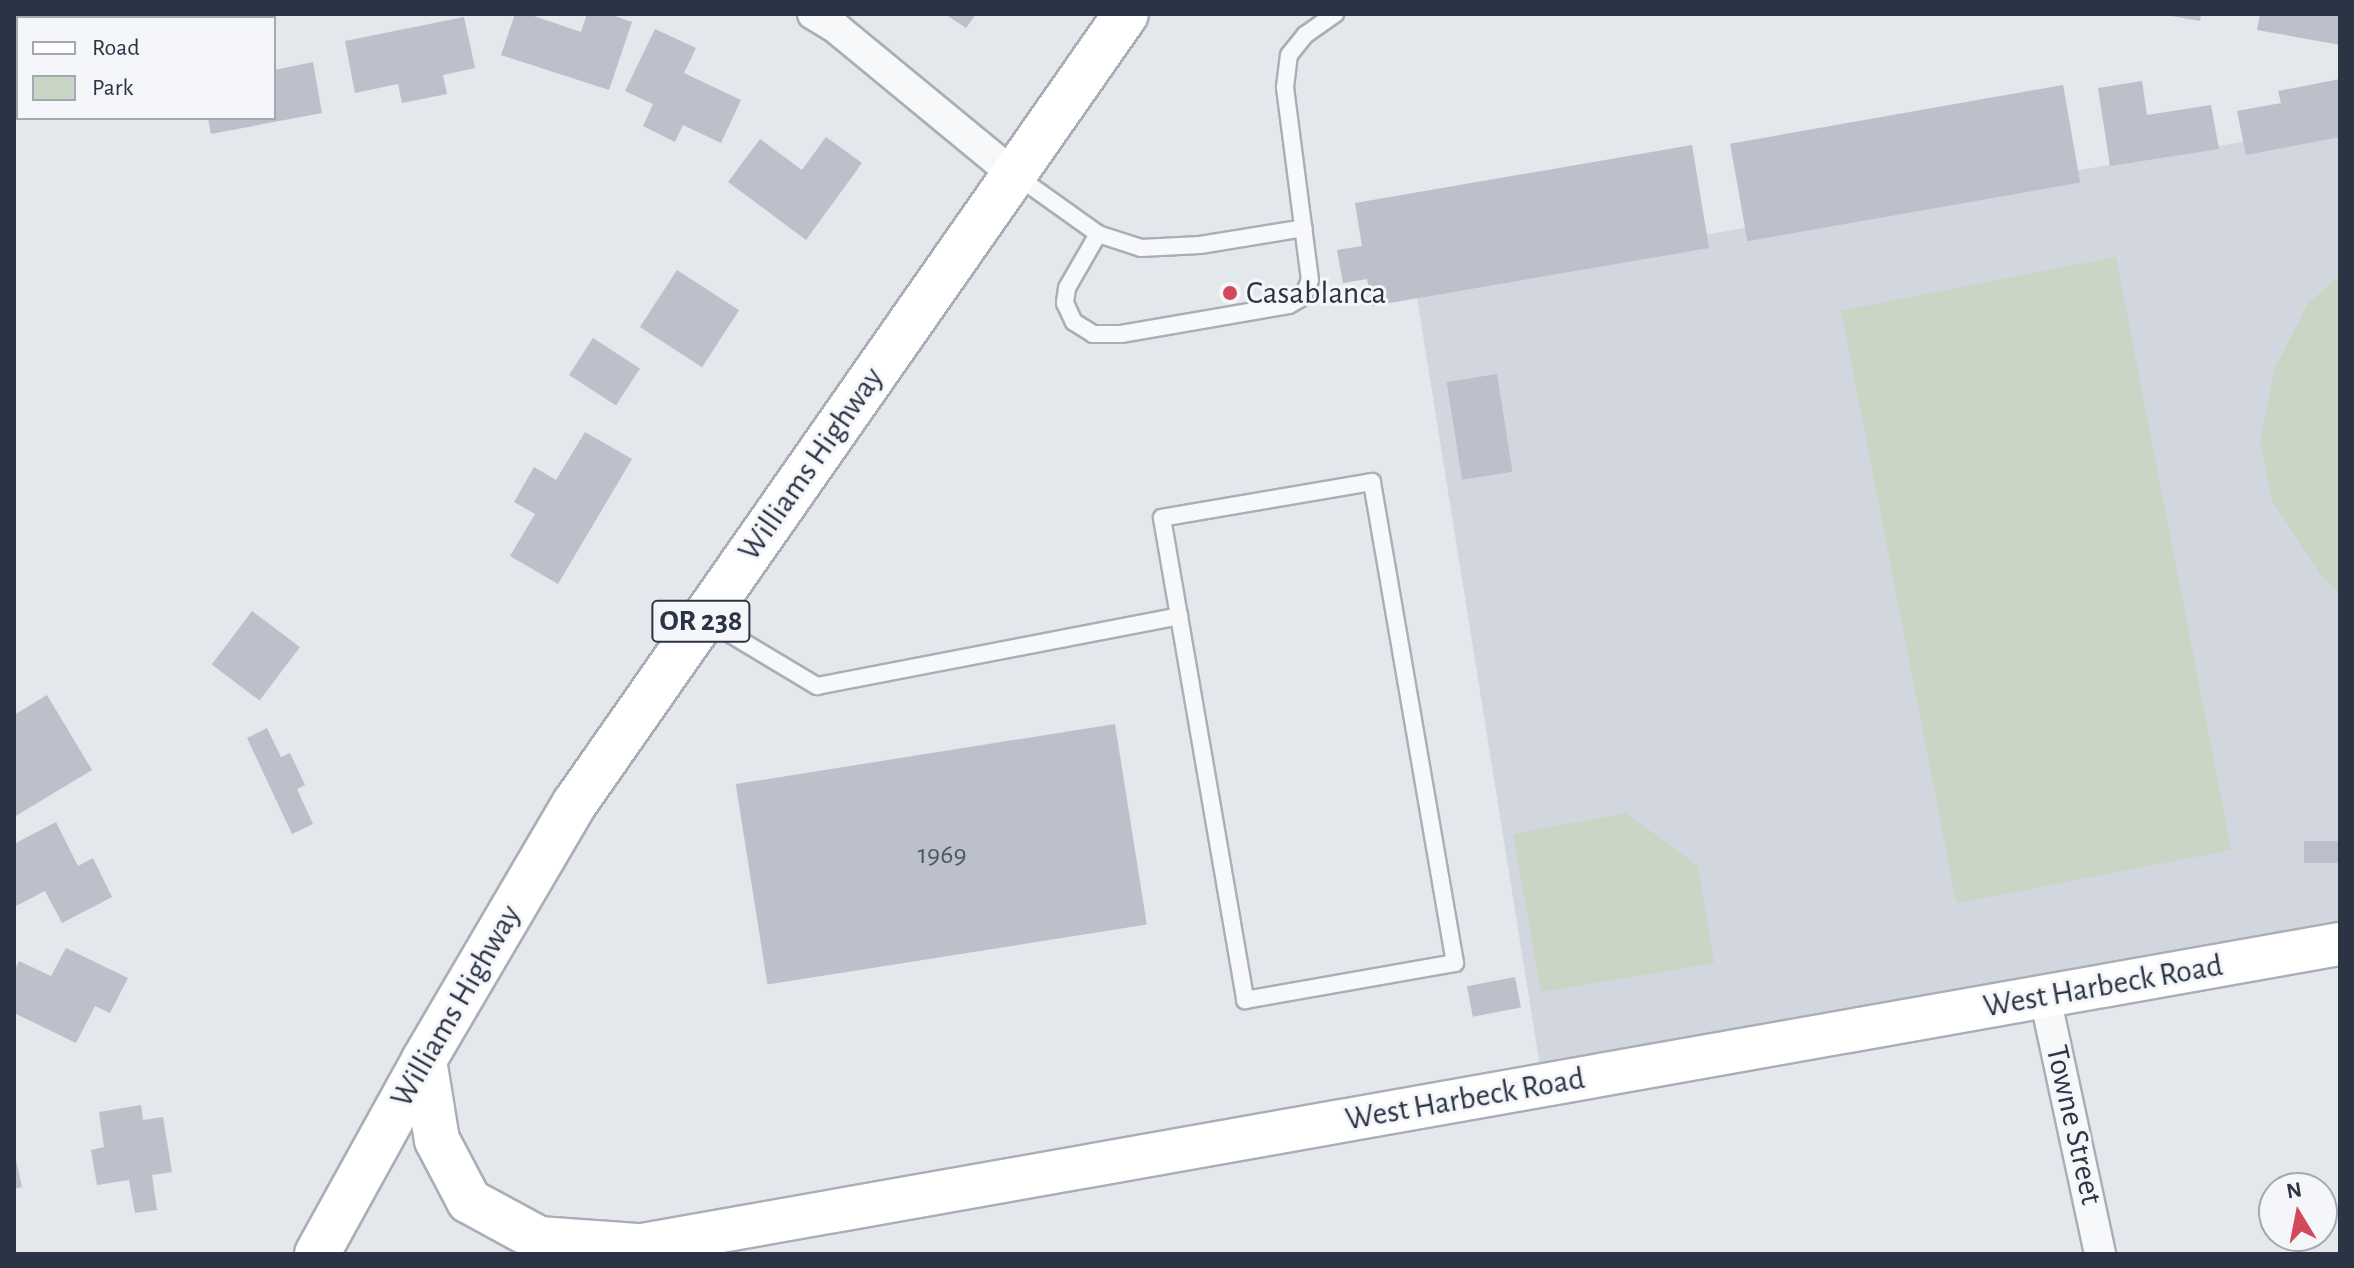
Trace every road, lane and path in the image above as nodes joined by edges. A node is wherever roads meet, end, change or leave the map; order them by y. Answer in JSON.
{"nodes":[{"id":1,"x":813,"y":14,"type":"edge"},
{"id":2,"x":1126,"y":14,"type":"edge"},
{"id":3,"x":1335,"y":14,"type":"edge"},
{"id":4,"x":1013,"y":174,"type":"junction"},
{"id":5,"x":1304,"y":228,"type":"junction"},
{"id":6,"x":1098,"y":234,"type":"junction"},
{"id":7,"x":1179,"y":616,"type":"junction"},
{"id":8,"x":703,"y":618,"type":"junction"},
{"id":9,"x":2340,"y":944,"type":"edge"},
{"id":10,"x":2045,"y":997,"type":"junction"},
{"id":11,"x":424,"y":1060,"type":"junction"},
{"id":12,"x":636,"y":1246,"type":"junction"},
{"id":13,"x":317,"y":1254,"type":"edge"},
{"id":14,"x":590,"y":1254,"type":"edge"},
{"id":15,"x":2100,"y":1254,"type":"edge"}],
"edges":[{"from":1,"to":4,"type":"street"},
{"from":2,"to":4,"type":"main road","name":"Williams Highway","number":"OR 238"},
{"from":3,"to":5,"type":"lane"},
{"from":4,"to":6,"type":"lane"},
{"from":4,"to":8,"type":"main road","name":"Williams Highway","number":"OR 238"},
{"from":5,"to":6,"type":"lane"},
{"from":5,"to":6,"type":"lane"},
{"from":7,"to":7,"type":"lane"},
{"from":7,"to":8,"type":"lane"},
{"from":8,"to":11,"type":"main road","name":"Williams Highway","number":"OR 238"},
{"from":9,"to":10,"type":"street","name":"West Harbeck Road"},
{"from":10,"to":12,"type":"street","name":"West Harbeck Road"},
{"from":10,"to":15,"type":"street","name":"Towne Street"},
{"from":11,"to":12,"type":"main road"},
{"from":11,"to":13,"type":"main road","name":"Williams Highway","number":"OR 238"},
{"from":12,"to":14,"type":"street","name":"West Harbeck Road"}]}
